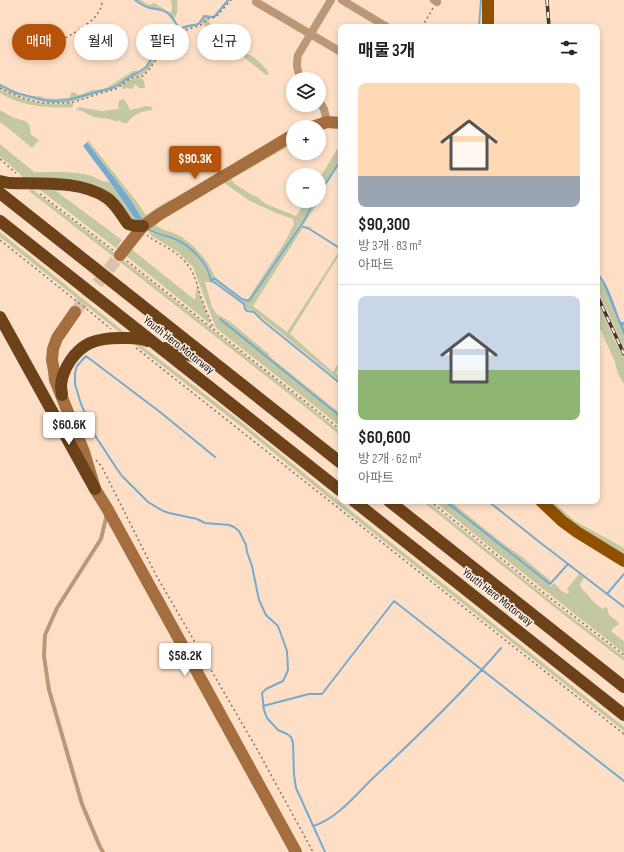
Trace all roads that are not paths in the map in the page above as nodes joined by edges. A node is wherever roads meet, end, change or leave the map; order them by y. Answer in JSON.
{"nodes":[{"id":1,"x":331,"y":0,"type":"edge"},
{"id":2,"x":342,"y":0,"type":"edge"},
{"id":3,"x":488,"y":0,"type":"edge"},
{"id":4,"x":256,"y":2,"type":"dead end"},
{"id":5,"x":382,"y":24,"type":"edge"},
{"id":6,"x":488,"y":24,"type":"edge"},
{"id":7,"x":310,"y":34,"type":"junction"},
{"id":8,"x":338,"y":50,"type":"edge"},
{"id":9,"x":298,"y":72,"type":"edge"},
{"id":10,"x":325,"y":112,"type":"edge"},
{"id":11,"x":328,"y":122,"type":"joint"},
{"id":12,"x":338,"y":123,"type":"edge"},
{"id":13,"x":286,"y":139,"type":"edge"},
{"id":14,"x":0,"y":181,"type":"edge"},
{"id":15,"x":0,"y":192,"type":"edge"},
{"id":16,"x":0,"y":220,"type":"edge"},
{"id":17,"x":143,"y":226,"type":"junction"},
{"id":18,"x":121,"y":256,"type":"tunnel mouth"},
{"id":19,"x":75,"y":312,"type":"tunnel mouth"},
{"id":20,"x":0,"y":317,"type":"edge"},
{"id":21,"x":159,"y":346,"type":"junction"},
{"id":22,"x":215,"y":363,"type":"junction"},
{"id":23,"x":62,"y":395,"type":"junction"},
{"id":24,"x":338,"y":461,"type":"edge"},
{"id":25,"x":95,"y":489,"type":"junction"},
{"id":26,"x":338,"y":489,"type":"edge"},
{"id":27,"x":358,"y":504,"type":"edge"},
{"id":28,"x":393,"y":504,"type":"edge"},
{"id":29,"x":544,"y":504,"type":"edge"},
{"id":30,"x":108,"y":510,"type":"junction"},
{"id":31,"x":624,"y":561,"type":"edge"},
{"id":32,"x":624,"y":687,"type":"edge"},
{"id":33,"x":624,"y":715,"type":"edge"},
{"id":34,"x":103,"y":852,"type":"edge"},
{"id":35,"x":296,"y":852,"type":"edge"}],
"edges":[{"from":1,"to":7,"type":"street"},
{"from":2,"to":5,"type":"street"},
{"from":3,"to":6,"type":"main road"},
{"from":4,"to":7,"type":"street"},
{"from":7,"to":8,"type":"street"},
{"from":7,"to":9,"type":"street"},
{"from":10,"to":11,"type":"street"},
{"from":11,"to":12,"type":"street"},
{"from":13,"to":17,"type":"street"},
{"from":14,"to":17,"type":"highway"},
{"from":15,"to":22,"type":"highway","name":"Youth Hero Motorway"},
{"from":16,"to":21,"type":"highway","name":"Youth Hero Motorway"},
{"from":17,"to":18,"type":"street"},
{"from":19,"to":23,"type":"street"},
{"from":20,"to":25,"type":"highway"},
{"from":21,"to":22,"type":"highway"},
{"from":21,"to":23,"type":"highway"},
{"from":21,"to":26,"type":"highway","name":"Youth Hero Motorway"},
{"from":22,"to":24,"type":"highway","name":"Youth Hero Motorway"},
{"from":23,"to":25,"type":"street"},
{"from":25,"to":30,"type":"street"},
{"from":27,"to":33,"type":"highway","name":"Youth Hero Motorway"},
{"from":28,"to":32,"type":"highway","name":"Youth Hero Motorway"},
{"from":29,"to":31,"type":"main road"},
{"from":30,"to":34,"type":"lane"},
{"from":30,"to":35,"type":"street"}]}
